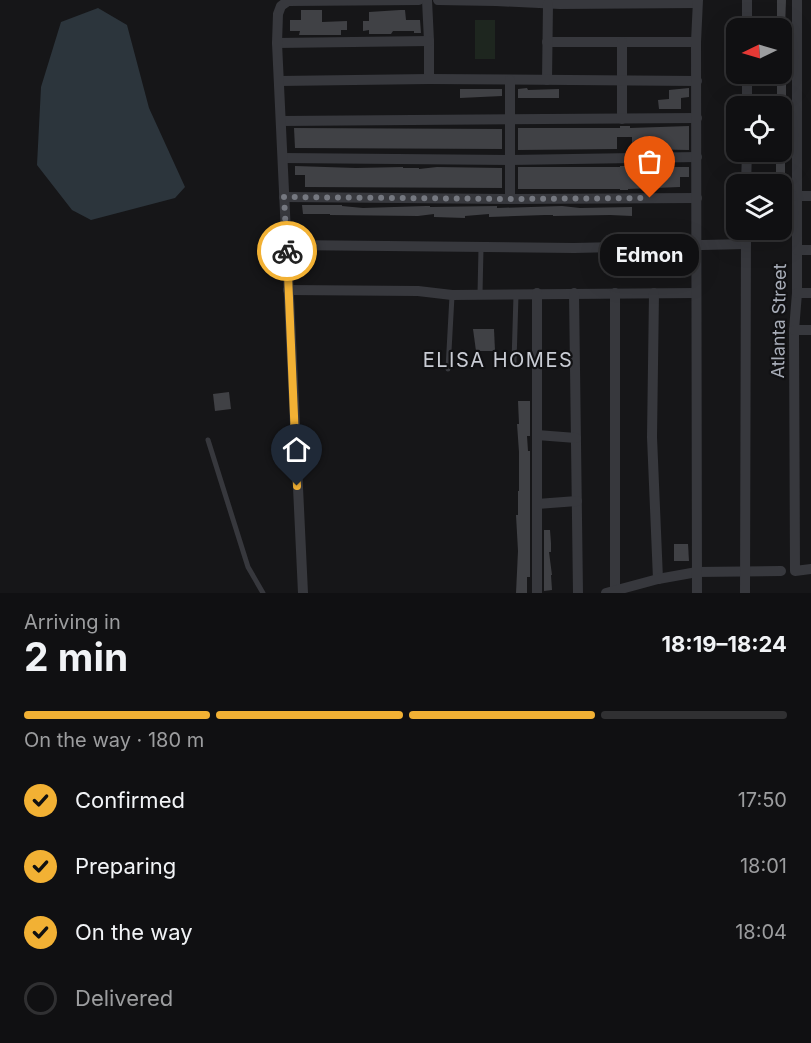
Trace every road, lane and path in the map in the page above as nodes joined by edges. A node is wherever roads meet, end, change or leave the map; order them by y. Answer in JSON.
{"nodes":[{"id":1,"x":419,"y":0,"type":"edge"},
{"id":2,"x":427,"y":0,"type":"edge"},
{"id":3,"x":438,"y":0,"type":"edge"},
{"id":4,"x":747,"y":0,"type":"edge"},
{"id":5,"x":797,"y":0,"type":"edge"},
{"id":6,"x":698,"y":2,"type":"edge"},
{"id":7,"x":281,"y":3,"type":"edge"},
{"id":8,"x":548,"y":4,"type":"junction"},
{"id":9,"x":747,"y":18,"type":"edge"},
{"id":10,"x":429,"y":41,"type":"junction"},
{"id":11,"x":547,"y":42,"type":"junction"},
{"id":12,"x":622,"y":42,"type":"junction"},
{"id":13,"x":696,"y":42,"type":"junction"},
{"id":14,"x":277,"y":43,"type":"junction"},
{"id":15,"x":429,"y":79,"type":"junction"},
{"id":16,"x":510,"y":80,"type":"junction"},
{"id":17,"x":547,"y":80,"type":"junction"},
{"id":18,"x":621,"y":80,"type":"junction"},
{"id":19,"x":279,"y":81,"type":"junction"},
{"id":20,"x":697,"y":81,"type":"junction"},
{"id":21,"x":697,"y":118,"type":"junction"},
{"id":22,"x":622,"y":119,"type":"junction"},
{"id":23,"x":510,"y":120,"type":"junction"},
{"id":24,"x":281,"y":121,"type":"junction"},
{"id":25,"x":697,"y":157,"type":"junction"},
{"id":26,"x":282,"y":158,"type":"junction"},
{"id":27,"x":510,"y":159,"type":"junction"},
{"id":28,"x":796,"y":196,"type":"junction"},
{"id":29,"x":811,"y":196,"type":"edge"},
{"id":30,"x":284,"y":197,"type":"junction"},
{"id":31,"x":697,"y":198,"type":"junction"},
{"id":32,"x":510,"y":199,"type":"junction"},
{"id":33,"x":746,"y":240,"type":"edge"},
{"id":34,"x":697,"y":244,"type":"junction"},
{"id":35,"x":746,"y":244,"type":"junction"},
{"id":36,"x":287,"y":245,"type":"junction"},
{"id":37,"x":481,"y":247,"type":"junction"},
{"id":38,"x":797,"y":249,"type":"junction"},
{"id":39,"x":811,"y":250,"type":"edge"},
{"id":40,"x":288,"y":290,"type":"junction"},
{"id":41,"x":516,"y":293,"type":"junction"},
{"id":42,"x":537,"y":293,"type":"junction"},
{"id":43,"x":574,"y":293,"type":"junction"},
{"id":44,"x":615,"y":293,"type":"junction"},
{"id":45,"x":654,"y":293,"type":"junction"},
{"id":46,"x":696,"y":293,"type":"junction"},
{"id":47,"x":797,"y":293,"type":"junction"},
{"id":48,"x":811,"y":293,"type":"edge"},
{"id":49,"x":480,"y":294,"type":"junction"},
{"id":50,"x":452,"y":295,"type":"junction"},
{"id":51,"x":794,"y":330,"type":"junction"},
{"id":52,"x":811,"y":330,"type":"edge"},
{"id":53,"x":514,"y":363,"type":"dead end"},
{"id":54,"x":448,"y":369,"type":"dead end"},
{"id":55,"x":537,"y":435,"type":"junction"},
{"id":56,"x":576,"y":438,"type":"junction"},
{"id":57,"x":208,"y":440,"type":"dead end"},
{"id":58,"x":577,"y":501,"type":"junction"},
{"id":59,"x":537,"y":504,"type":"junction"},
{"id":60,"x":811,"y":569,"type":"edge"},
{"id":61,"x":746,"y":571,"type":"junction"},
{"id":62,"x":781,"y":571,"type":"dead end"},
{"id":63,"x":697,"y":572,"type":"junction"},
{"id":64,"x":658,"y":579,"type":"junction"},
{"id":65,"x":611,"y":592,"type":"edge"},
{"id":66,"x":263,"y":593,"type":"edge"},
{"id":67,"x":303,"y":593,"type":"edge"},
{"id":68,"x":537,"y":593,"type":"edge"},
{"id":69,"x":578,"y":593,"type":"edge"},
{"id":70,"x":697,"y":593,"type":"edge"},
{"id":71,"x":745,"y":593,"type":"edge"}],
"edges":[{"from":1,"to":7,"type":"street"},
{"from":2,"to":10,"type":"street"},
{"from":3,"to":8,"type":"street"},
{"from":4,"to":9,"type":"street"},
{"from":5,"to":28,"type":"street","name":"Atlanta Street"},
{"from":6,"to":8,"type":"street"},
{"from":6,"to":13,"type":"street"},
{"from":7,"to":14,"type":"street"},
{"from":8,"to":11,"type":"street"},
{"from":10,"to":14,"type":"street"},
{"from":10,"to":15,"type":"street"},
{"from":11,"to":12,"type":"street"},
{"from":11,"to":17,"type":"street"},
{"from":12,"to":13,"type":"street"},
{"from":12,"to":18,"type":"street"},
{"from":13,"to":20,"type":"street"},
{"from":14,"to":19,"type":"street"},
{"from":15,"to":16,"type":"street"},
{"from":15,"to":19,"type":"street"},
{"from":16,"to":17,"type":"street"},
{"from":16,"to":23,"type":"street"},
{"from":17,"to":18,"type":"street"},
{"from":18,"to":20,"type":"street"},
{"from":18,"to":22,"type":"street"},
{"from":19,"to":24,"type":"street"},
{"from":20,"to":21,"type":"street"},
{"from":21,"to":22,"type":"street"},
{"from":21,"to":25,"type":"street"},
{"from":22,"to":23,"type":"street"},
{"from":23,"to":24,"type":"street"},
{"from":23,"to":27,"type":"street"},
{"from":24,"to":26,"type":"street"},
{"from":25,"to":27,"type":"street"},
{"from":25,"to":31,"type":"street"},
{"from":26,"to":27,"type":"street"},
{"from":26,"to":30,"type":"street"},
{"from":27,"to":32,"type":"street"},
{"from":28,"to":29,"type":"street"},
{"from":28,"to":38,"type":"street","name":"Atlanta Street"},
{"from":30,"to":32,"type":"street"},
{"from":30,"to":36,"type":"street"},
{"from":31,"to":32,"type":"street"},
{"from":31,"to":34,"type":"street"},
{"from":33,"to":35,"type":"street"},
{"from":34,"to":35,"type":"street"},
{"from":34,"to":37,"type":"street"},
{"from":34,"to":46,"type":"street"},
{"from":35,"to":61,"type":"street"},
{"from":36,"to":37,"type":"street"},
{"from":36,"to":40,"type":"street"},
{"from":37,"to":49,"type":"lane"},
{"from":38,"to":39,"type":"street"},
{"from":38,"to":47,"type":"street","name":"Atlanta Street"},
{"from":40,"to":50,"type":"street"},
{"from":40,"to":67,"type":"street"},
{"from":41,"to":42,"type":"street"},
{"from":41,"to":49,"type":"street"},
{"from":41,"to":53,"type":"lane"},
{"from":42,"to":43,"type":"street"},
{"from":42,"to":55,"type":"street"},
{"from":43,"to":44,"type":"street"},
{"from":43,"to":56,"type":"street"},
{"from":44,"to":45,"type":"street"},
{"from":44,"to":65,"type":"street"},
{"from":45,"to":46,"type":"street"},
{"from":45,"to":64,"type":"street"},
{"from":46,"to":63,"type":"street"},
{"from":47,"to":48,"type":"street"},
{"from":47,"to":51,"type":"street","name":"Atlanta Street"},
{"from":49,"to":50,"type":"street"},
{"from":50,"to":54,"type":"lane"},
{"from":51,"to":52,"type":"street"},
{"from":51,"to":60,"type":"street","name":"Atlanta Street"},
{"from":55,"to":56,"type":"street"},
{"from":55,"to":59,"type":"street"},
{"from":56,"to":58,"type":"street"},
{"from":57,"to":66,"type":"lane"},
{"from":58,"to":59,"type":"street"},
{"from":58,"to":69,"type":"street"},
{"from":59,"to":68,"type":"street"},
{"from":61,"to":62,"type":"street"},
{"from":61,"to":63,"type":"street"},
{"from":61,"to":71,"type":"street"},
{"from":63,"to":64,"type":"street"},
{"from":63,"to":70,"type":"street"},
{"from":64,"to":65,"type":"street"}]}
